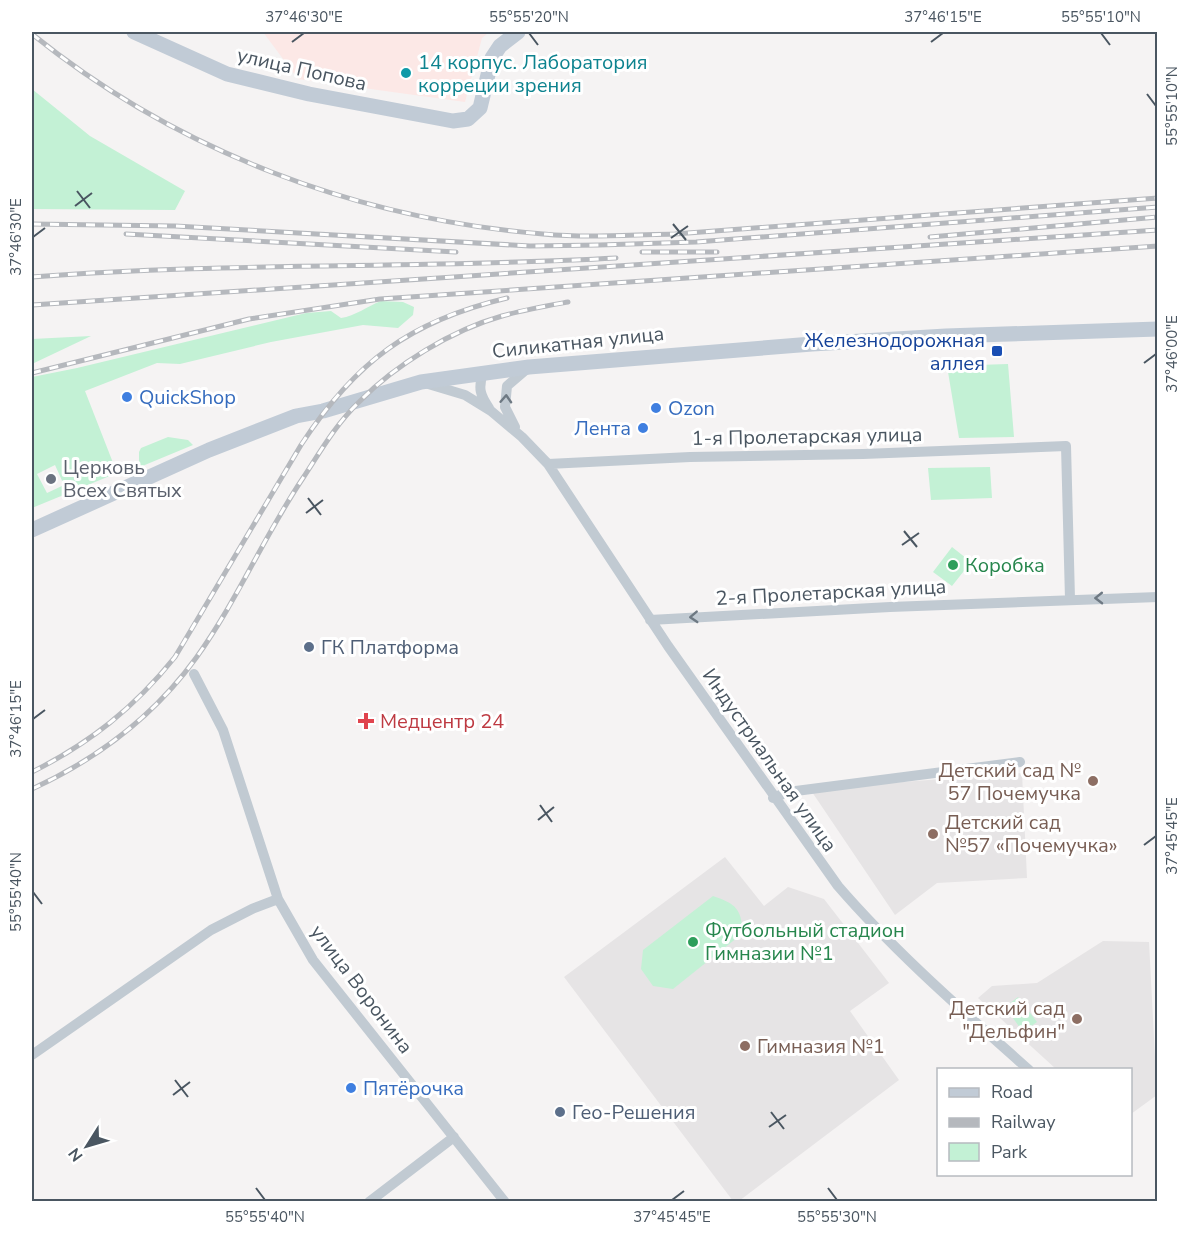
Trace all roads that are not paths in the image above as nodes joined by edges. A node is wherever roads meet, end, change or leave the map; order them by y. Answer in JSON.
{"nodes":[{"id":1,"x":134,"y":32,"type":"edge"},
{"id":2,"x":518,"y":32,"type":"edge"},
{"id":3,"x":1158,"y":329,"type":"edge"},
{"id":4,"x":529,"y":367,"type":"junction"},
{"id":5,"x":483,"y":373,"type":"junction"},
{"id":6,"x":421,"y":382,"type":"junction"},
{"id":7,"x":491,"y":411,"type":"junction"},
{"id":8,"x":522,"y":437,"type":"junction"},
{"id":9,"x":548,"y":464,"type":"junction"},
{"id":10,"x":32,"y":530,"type":"edge"},
{"id":11,"x":1158,"y":597,"type":"edge"},
{"id":12,"x":1070,"y":599,"type":"junction"},
{"id":13,"x":650,"y":620,"type":"junction"},
{"id":14,"x":194,"y":674,"type":"dead end"},
{"id":15,"x":1020,"y":762,"type":"dead end"},
{"id":16,"x":773,"y":798,"type":"junction"},
{"id":17,"x":278,"y":899,"type":"junction"},
{"id":18,"x":32,"y":1055,"type":"edge"},
{"id":19,"x":1027,"y":1068,"type":"edge"},
{"id":20,"x":454,"y":1137,"type":"junction"},
{"id":21,"x":369,"y":1202,"type":"edge"},
{"id":22,"x":505,"y":1202,"type":"edge"}],
"edges":[{"from":1,"to":2,"type":"street","name":"улица Попова"},
{"from":3,"to":4,"type":"street","name":"Силикатная улица"},
{"from":4,"to":5,"type":"street","name":"Силикатная улица"},
{"from":8,"to":4,"type":"street","name":"Индустриальная улица","one_way":true},
{"from":5,"to":6,"type":"street","name":"Силикатная улица"},
{"from":5,"to":7,"type":"street","name":"Индустриальная улица"},
{"from":6,"to":7,"type":"street","name":"Индустриальная улица"},
{"from":6,"to":10,"type":"street","name":"Силикатная улица"},
{"from":7,"to":8,"type":"street","name":"Индустриальная улица"},
{"from":8,"to":9,"type":"street","name":"Индустриальная улица"},
{"from":9,"to":12,"type":"street","name":"1-я Пролетарская улица"},
{"from":9,"to":13,"type":"street","name":"Индустриальная улица"},
{"from":11,"to":12,"type":"street","name":"2-я Пролетарская улица","one_way":true},
{"from":12,"to":13,"type":"street","name":"2-я Пролетарская улица","one_way":true},
{"from":13,"to":16,"type":"street","name":"Индустриальная улица"},
{"from":14,"to":17,"type":"street","name":"улица Воронина"},
{"from":15,"to":16,"type":"street"},
{"from":16,"to":19,"type":"street","name":"Индустриальная улица"},
{"from":17,"to":18,"type":"street"},
{"from":17,"to":20,"type":"street","name":"улица Воронина"},
{"from":20,"to":21,"type":"street"},
{"from":20,"to":22,"type":"street","name":"улица Воронина"}]}
